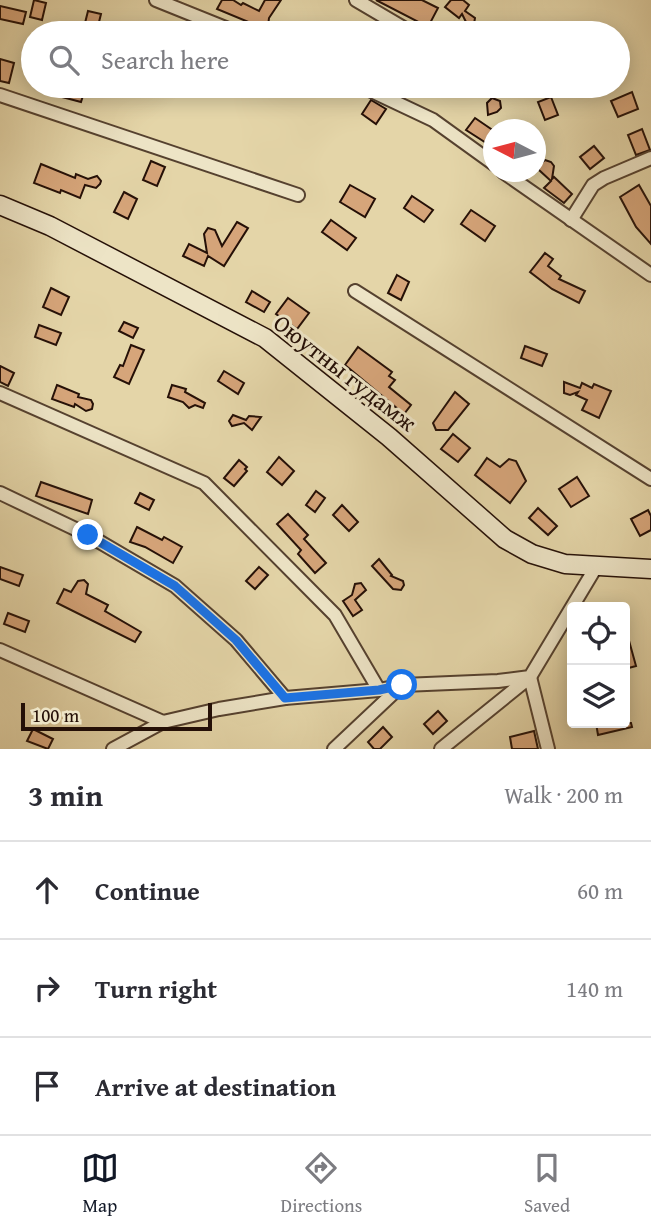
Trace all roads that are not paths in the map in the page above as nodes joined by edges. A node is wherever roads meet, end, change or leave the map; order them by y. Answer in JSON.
{"nodes":[{"id":1,"x":156,"y":0,"type":"edge"},
{"id":2,"x":360,"y":1,"type":"edge"},
{"id":3,"x":208,"y":21,"type":"edge"},
{"id":4,"x":392,"y":21,"type":"edge"},
{"id":5,"x":0,"y":95,"type":"edge"},
{"id":6,"x":386,"y":98,"type":"edge"},
{"id":7,"x":483,"y":156,"type":"edge"},
{"id":8,"x":651,"y":158,"type":"edge"},
{"id":9,"x":517,"y":182,"type":"edge"},
{"id":10,"x":298,"y":195,"type":"dead end"},
{"id":11,"x":0,"y":205,"type":"edge"},
{"id":12,"x":571,"y":220,"type":"junction"},
{"id":13,"x":651,"y":275,"type":"edge"},
{"id":14,"x":355,"y":291,"type":"dead end"},
{"id":15,"x":0,"y":393,"type":"edge"},
{"id":16,"x":651,"y":479,"type":"edge"},
{"id":17,"x":0,"y":493,"type":"edge"},
{"id":18,"x":596,"y":567,"type":"junction"},
{"id":19,"x":651,"y":569,"type":"edge"},
{"id":20,"x":0,"y":650,"type":"edge"},
{"id":21,"x":530,"y":677,"type":"junction"},
{"id":22,"x":402,"y":685,"type":"junction"},
{"id":23,"x":379,"y":690,"type":"junction"},
{"id":24,"x":285,"y":698,"type":"junction"},
{"id":25,"x":163,"y":722,"type":"junction"},
{"id":26,"x":113,"y":749,"type":"edge"},
{"id":27,"x":334,"y":749,"type":"edge"},
{"id":28,"x":440,"y":749,"type":"edge"},
{"id":29,"x":548,"y":749,"type":"edge"}],
"edges":[{"from":1,"to":3,"type":"street"},
{"from":2,"to":4,"type":"street"},
{"from":5,"to":10,"type":"street"},
{"from":6,"to":7,"type":"street"},
{"from":8,"to":12,"type":"street"},
{"from":9,"to":12,"type":"street"},
{"from":11,"to":18,"type":"street","name":"Оюутны гудамж"},
{"from":12,"to":13,"type":"street"},
{"from":14,"to":16,"type":"street"},
{"from":15,"to":23,"type":"street"},
{"from":17,"to":24,"type":"street"},
{"from":18,"to":19,"type":"street","name":"Оюутны гудамж"},
{"from":18,"to":21,"type":"street"},
{"from":20,"to":25,"type":"street"},
{"from":21,"to":22,"type":"street"},
{"from":21,"to":28,"type":"street"},
{"from":21,"to":29,"type":"street"},
{"from":22,"to":23,"type":"street"},
{"from":22,"to":27,"type":"street"},
{"from":23,"to":24,"type":"street"},
{"from":24,"to":25,"type":"street"},
{"from":25,"to":26,"type":"street"}]}
